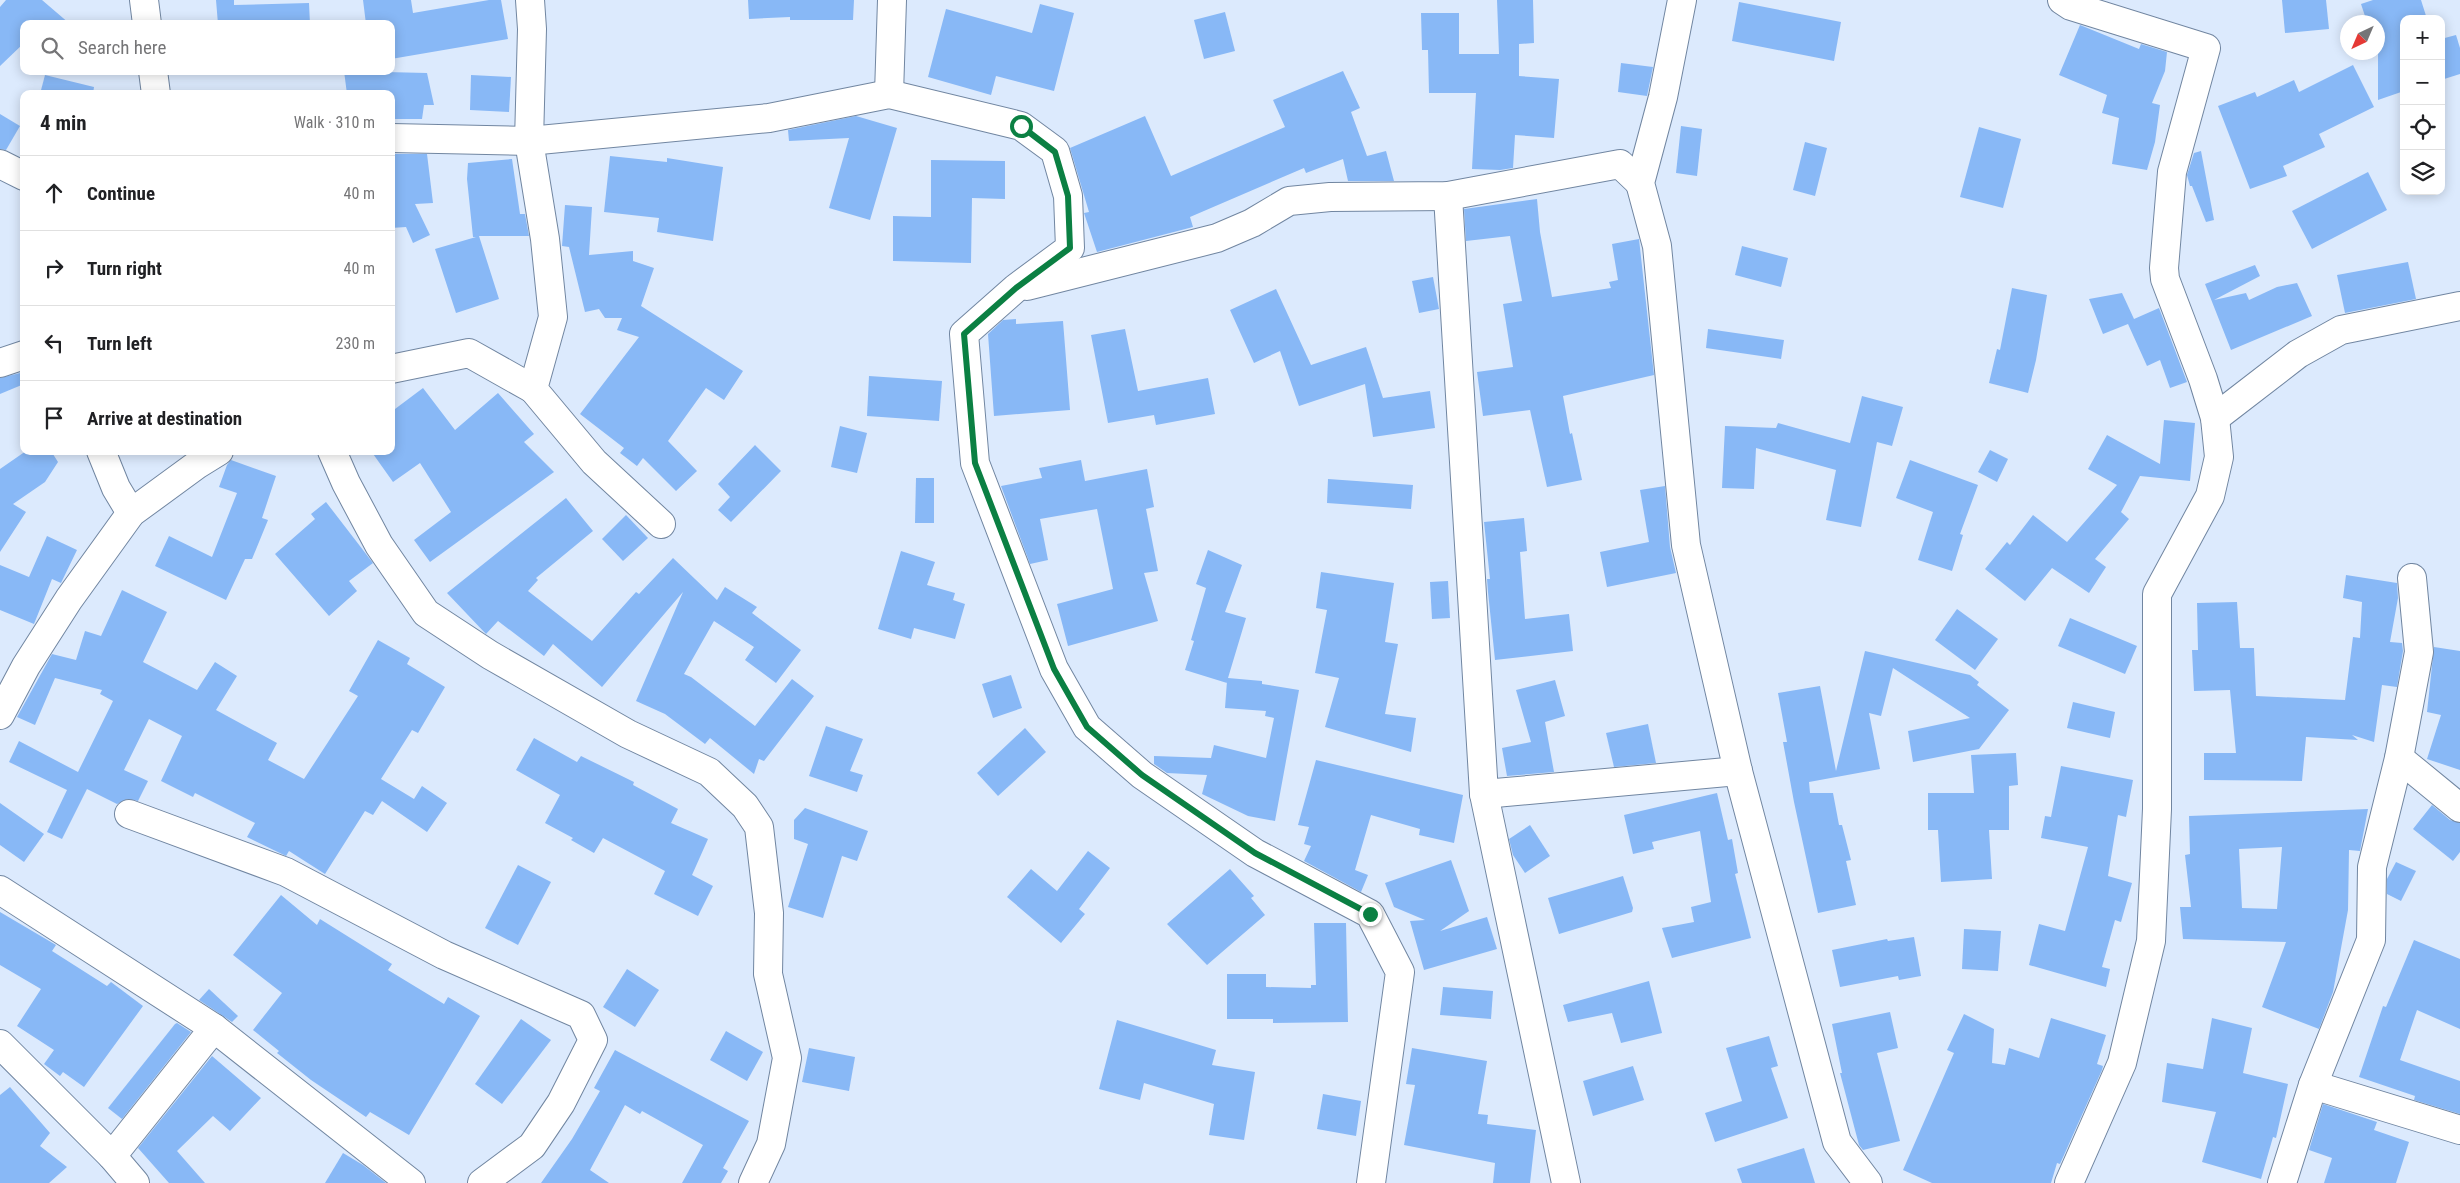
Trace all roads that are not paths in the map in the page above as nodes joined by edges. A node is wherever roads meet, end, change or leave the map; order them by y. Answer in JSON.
{"nodes":[{"id":1,"x":144,"y":0,"type":"edge"},
{"id":2,"x":530,"y":0,"type":"edge"},
{"id":3,"x":892,"y":0,"type":"edge"},
{"id":4,"x":1682,"y":0,"type":"edge"},
{"id":5,"x":2062,"y":0,"type":"edge"},
{"id":6,"x":146,"y":20,"type":"edge"},
{"id":7,"x":154,"y":75,"type":"edge"},
{"id":8,"x":155,"y":90,"type":"edge"},
{"id":9,"x":889,"y":94,"type":"junction"},
{"id":10,"x":395,"y":138,"type":"edge"},
{"id":11,"x":529,"y":141,"type":"junction"},
{"id":12,"x":0,"y":164,"type":"edge"},
{"id":13,"x":20,"y":174,"type":"edge"},
{"id":14,"x":1640,"y":183,"type":"junction"},
{"id":15,"x":1448,"y":196,"type":"junction"},
{"id":16,"x":1016,"y":288,"type":"junction"},
{"id":17,"x":2460,"y":306,"type":"edge"},
{"id":18,"x":20,"y":356,"type":"edge"},
{"id":19,"x":0,"y":363,"type":"edge"},
{"id":20,"x":395,"y":369,"type":"edge"},
{"id":21,"x":534,"y":389,"type":"junction"},
{"id":22,"x":2215,"y":418,"type":"junction"},
{"id":23,"x":103,"y":455,"type":"edge"},
{"id":24,"x":213,"y":455,"type":"edge"},
{"id":25,"x":334,"y":455,"type":"edge"},
{"id":26,"x":131,"y":513,"type":"junction"},
{"id":27,"x":661,"y":524,"type":"dead end"},
{"id":28,"x":2412,"y":578,"type":"dead end"},
{"id":29,"x":0,"y":715,"type":"edge"},
{"id":30,"x":2399,"y":758,"type":"junction"},
{"id":31,"x":1738,"y":771,"type":"junction"},
{"id":32,"x":1484,"y":794,"type":"junction"},
{"id":33,"x":2460,"y":808,"type":"edge"},
{"id":34,"x":129,"y":814,"type":"dead end"},
{"id":35,"x":0,"y":890,"type":"edge"},
{"id":36,"x":214,"y":1028,"type":"junction"},
{"id":37,"x":0,"y":1044,"type":"edge"},
{"id":38,"x":2313,"y":1085,"type":"junction"},
{"id":39,"x":2460,"y":1130,"type":"edge"},
{"id":40,"x":112,"y":1156,"type":"junction"},
{"id":41,"x":135,"y":1183,"type":"edge"},
{"id":42,"x":411,"y":1183,"type":"edge"},
{"id":43,"x":482,"y":1183,"type":"edge"},
{"id":44,"x":753,"y":1183,"type":"edge"},
{"id":45,"x":1371,"y":1183,"type":"edge"},
{"id":46,"x":1566,"y":1183,"type":"edge"},
{"id":47,"x":1868,"y":1183,"type":"edge"},
{"id":48,"x":2069,"y":1183,"type":"edge"},
{"id":49,"x":2282,"y":1183,"type":"edge"}],
"edges":[{"from":1,"to":6,"type":"street"},
{"from":2,"to":11,"type":"street"},
{"from":3,"to":9,"type":"street"},
{"from":4,"to":14,"type":"street"},
{"from":5,"to":22,"type":"street"},
{"from":7,"to":8,"type":"street"},
{"from":9,"to":11,"type":"street"},
{"from":9,"to":16,"type":"street"},
{"from":10,"to":11,"type":"street"},
{"from":11,"to":21,"type":"street"},
{"from":12,"to":13,"type":"street"},
{"from":14,"to":15,"type":"street"},
{"from":14,"to":31,"type":"street"},
{"from":15,"to":16,"type":"street"},
{"from":15,"to":32,"type":"street"},
{"from":16,"to":45,"type":"street"},
{"from":17,"to":22,"type":"street"},
{"from":18,"to":19,"type":"street"},
{"from":20,"to":21,"type":"street"},
{"from":21,"to":27,"type":"street"},
{"from":22,"to":48,"type":"street"},
{"from":23,"to":26,"type":"street"},
{"from":24,"to":26,"type":"street"},
{"from":25,"to":44,"type":"street"},
{"from":26,"to":29,"type":"street"},
{"from":28,"to":30,"type":"street"},
{"from":30,"to":33,"type":"street"},
{"from":30,"to":38,"type":"street"},
{"from":31,"to":32,"type":"street"},
{"from":31,"to":47,"type":"street"},
{"from":32,"to":46,"type":"street"},
{"from":34,"to":43,"type":"street"},
{"from":35,"to":36,"type":"street"},
{"from":36,"to":40,"type":"street"},
{"from":36,"to":42,"type":"street"},
{"from":37,"to":40,"type":"street"},
{"from":38,"to":39,"type":"street"},
{"from":38,"to":49,"type":"street"},
{"from":40,"to":41,"type":"street"}]}
